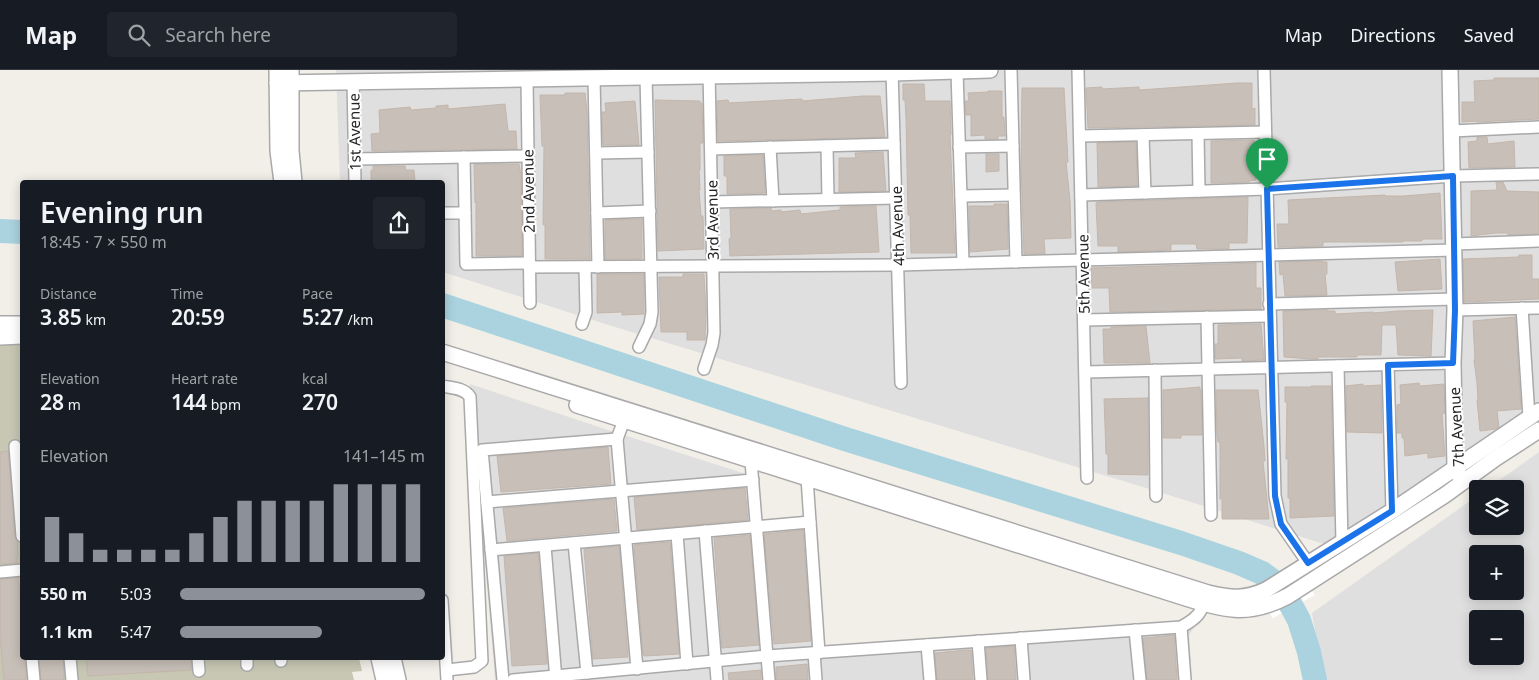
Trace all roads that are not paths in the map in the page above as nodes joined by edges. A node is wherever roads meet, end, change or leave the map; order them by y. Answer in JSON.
{"nodes":[{"id":1,"x":990,"y":70,"type":"edge"},
{"id":2,"x":1012,"y":70,"type":"edge"},
{"id":3,"x":1078,"y":70,"type":"edge"},
{"id":4,"x":1264,"y":70,"type":"edge"},
{"id":5,"x":1450,"y":70,"type":"edge"},
{"id":6,"x":957,"y":71,"type":"edge"},
{"id":7,"x":778,"y":72,"type":"edge"},
{"id":8,"x":826,"y":72,"type":"edge"},
{"id":9,"x":892,"y":72,"type":"edge"},
{"id":10,"x":709,"y":73,"type":"edge"},
{"id":11,"x":544,"y":74,"type":"edge"},
{"id":12,"x":623,"y":74,"type":"edge"},
{"id":13,"x":379,"y":75,"type":"edge"},
{"id":14,"x":284,"y":76,"type":"edge"},
{"id":15,"x":646,"y":77,"type":"junction"},
{"id":16,"x":594,"y":78,"type":"junction"},
{"id":17,"x":527,"y":79,"type":"junction"},
{"id":18,"x":353,"y":81,"type":"junction"},
{"id":19,"x":1539,"y":127,"type":"edge"},
{"id":20,"x":1452,"y":131,"type":"junction"},
{"id":21,"x":1265,"y":132,"type":"junction"},
{"id":22,"x":1198,"y":134,"type":"junction"},
{"id":23,"x":1143,"y":135,"type":"junction"},
{"id":24,"x":1080,"y":136,"type":"junction"},
{"id":25,"x":894,"y":144,"type":"junction"},
{"id":26,"x":827,"y":146,"type":"junction"},
{"id":27,"x":1013,"y":146,"type":"junction"},
{"id":28,"x":770,"y":147,"type":"junction"},
{"id":29,"x":959,"y":147,"type":"junction"},
{"id":30,"x":711,"y":149,"type":"junction"},
{"id":31,"x":648,"y":152,"type":"junction"},
{"id":32,"x":596,"y":153,"type":"junction"},
{"id":33,"x":528,"y":156,"type":"junction"},
{"id":34,"x":464,"y":157,"type":"junction"},
{"id":35,"x":354,"y":159,"type":"junction"},
{"id":36,"x":1539,"y":174,"type":"edge"},
{"id":37,"x":1453,"y":176,"type":"junction"},
{"id":38,"x":282,"y":180,"type":"edge"},
{"id":39,"x":294,"y":180,"type":"edge"},
{"id":40,"x":355,"y":180,"type":"edge"},
{"id":41,"x":1267,"y":189,"type":"junction"},
{"id":42,"x":1200,"y":191,"type":"junction"},
{"id":43,"x":1146,"y":193,"type":"junction"},
{"id":44,"x":1014,"y":195,"type":"junction"},
{"id":45,"x":1081,"y":195,"type":"junction"},
{"id":46,"x":961,"y":196,"type":"junction"},
{"id":47,"x":896,"y":198,"type":"junction"},
{"id":48,"x":828,"y":199,"type":"junction"},
{"id":49,"x":773,"y":201,"type":"junction"},
{"id":50,"x":712,"y":202,"type":"junction"},
{"id":51,"x":650,"y":212,"type":"junction"},
{"id":52,"x":445,"y":213,"type":"edge"},
{"id":53,"x":465,"y":213,"type":"junction"},
{"id":54,"x":597,"y":213,"type":"junction"},
{"id":55,"x":1539,"y":241,"type":"edge"},
{"id":56,"x":1454,"y":247,"type":"junction"},
{"id":57,"x":1268,"y":256,"type":"junction"},
{"id":58,"x":1083,"y":260,"type":"junction"},
{"id":59,"x":1016,"y":262,"type":"junction"},
{"id":60,"x":962,"y":263,"type":"junction"},
{"id":61,"x":529,"y":265,"type":"junction"},
{"id":62,"x":898,"y":265,"type":"junction"},
{"id":63,"x":585,"y":267,"type":"junction"},
{"id":64,"x":598,"y":267,"type":"junction"},
{"id":65,"x":652,"y":267,"type":"junction"},
{"id":66,"x":713,"y":267,"type":"junction"},
{"id":67,"x":530,"y":303,"type":"dead end"},
{"id":68,"x":1455,"y":305,"type":"junction"},
{"id":69,"x":1522,"y":308,"type":"junction"},
{"id":70,"x":1539,"y":308,"type":"edge"},
{"id":71,"x":1270,"y":310,"type":"junction"},
{"id":72,"x":1207,"y":317,"type":"junction"},
{"id":73,"x":1084,"y":320,"type":"junction"},
{"id":74,"x":0,"y":324,"type":"edge"},
{"id":75,"x":20,"y":324,"type":"edge"},
{"id":76,"x":582,"y":324,"type":"dead end"},
{"id":77,"x":20,"y":336,"type":"edge"},
{"id":78,"x":0,"y":337,"type":"edge"},
{"id":79,"x":639,"y":347,"type":"dead end"},
{"id":80,"x":445,"y":353,"type":"edge"},
{"id":81,"x":1453,"y":363,"type":"junction"},
{"id":82,"x":445,"y":364,"type":"edge"},
{"id":83,"x":1388,"y":365,"type":"junction"},
{"id":84,"x":1338,"y":366,"type":"junction"},
{"id":85,"x":1271,"y":368,"type":"junction"},
{"id":86,"x":704,"y":369,"type":"dead end"},
{"id":87,"x":1208,"y":369,"type":"junction"},
{"id":88,"x":1155,"y":370,"type":"junction"},
{"id":89,"x":1086,"y":372,"type":"junction"},
{"id":90,"x":901,"y":383,"type":"dead end"},
{"id":91,"x":445,"y":387,"type":"edge"},
{"id":92,"x":1534,"y":414,"type":"edge"},
{"id":93,"x":624,"y":420,"type":"junction"},
{"id":94,"x":1539,"y":430,"type":"edge"},
{"id":95,"x":617,"y":439,"type":"junction"},
{"id":96,"x":15,"y":446,"type":"dead end"},
{"id":97,"x":751,"y":461,"type":"junction"},
{"id":98,"x":1455,"y":468,"type":"junction"},
{"id":99,"x":807,"y":478,"type":"junction"},
{"id":100,"x":1087,"y":478,"type":"dead end"},
{"id":101,"x":753,"y":480,"type":"junction"},
{"id":102,"x":1464,"y":483,"type":"junction"},
{"id":103,"x":621,"y":490,"type":"junction"},
{"id":104,"x":1156,"y":496,"type":"dead end"},
{"id":105,"x":487,"y":502,"type":"junction"},
{"id":106,"x":20,"y":510,"type":"edge"},
{"id":107,"x":1392,"y":511,"type":"junction"},
{"id":108,"x":1211,"y":515,"type":"dead end"},
{"id":109,"x":810,"y":522,"type":"junction"},
{"id":110,"x":756,"y":526,"type":"junction"},
{"id":111,"x":705,"y":531,"type":"junction"},
{"id":112,"x":677,"y":534,"type":"junction"},
{"id":113,"x":625,"y":538,"type":"junction"},
{"id":114,"x":1342,"y":542,"type":"junction"},
{"id":115,"x":574,"y":543,"type":"junction"},
{"id":116,"x":545,"y":546,"type":"junction"},
{"id":117,"x":491,"y":550,"type":"junction"},
{"id":118,"x":1302,"y":567,"type":"junction"},
{"id":119,"x":20,"y":570,"type":"edge"},
{"id":120,"x":0,"y":572,"type":"edge"},
{"id":121,"x":1206,"y":598,"type":"junction"},
{"id":122,"x":1259,"y":601,"type":"junction"},
{"id":123,"x":1181,"y":627,"type":"junction"},
{"id":124,"x":1135,"y":630,"type":"junction"},
{"id":125,"x":1021,"y":638,"type":"junction"},
{"id":126,"x":978,"y":641,"type":"junction"},
{"id":127,"x":445,"y":645,"type":"edge"},
{"id":128,"x":927,"y":645,"type":"junction"},
{"id":129,"x":817,"y":653,"type":"junction"},
{"id":130,"x":767,"y":656,"type":"junction"},
{"id":131,"x":32,"y":660,"type":"edge"},
{"id":132,"x":70,"y":660,"type":"edge"},
{"id":133,"x":198,"y":660,"type":"edge"},
{"id":134,"x":379,"y":660,"type":"edge"},
{"id":135,"x":393,"y":660,"type":"edge"},
{"id":136,"x":715,"y":661,"type":"junction"},
{"id":137,"x":687,"y":664,"type":"junction"},
{"id":138,"x":636,"y":668,"type":"junction"},
{"id":139,"x":199,"y":671,"type":"dead end"},
{"id":140,"x":587,"y":673,"type":"junction"},
{"id":141,"x":447,"y":675,"type":"edge"},
{"id":142,"x":605,"y":676,"type":"edge"},
{"id":143,"x":556,"y":678,"type":"edge"},
{"id":144,"x":34,"y":680,"type":"edge"},
{"id":145,"x":72,"y":680,"type":"edge"},
{"id":146,"x":384,"y":680,"type":"edge"},
{"id":147,"x":398,"y":680,"type":"edge"},
{"id":148,"x":503,"y":680,"type":"edge"},
{"id":149,"x":513,"y":680,"type":"edge"},
{"id":150,"x":717,"y":680,"type":"edge"},
{"id":151,"x":769,"y":680,"type":"edge"},
{"id":152,"x":816,"y":680,"type":"edge"},
{"id":153,"x":930,"y":680,"type":"edge"},
{"id":154,"x":982,"y":680,"type":"edge"},
{"id":155,"x":1024,"y":680,"type":"edge"},
{"id":156,"x":1140,"y":680,"type":"edge"},
{"id":157,"x":1185,"y":680,"type":"edge"}],
"edges":[{"from":1,"to":6,"type":"street"},
{"from":2,"to":27,"type":"street"},
{"from":3,"to":24,"type":"street","name":"5th Avenue"},
{"from":4,"to":21,"type":"street"},
{"from":5,"to":20,"type":"street","name":"7th Avenue"},
{"from":6,"to":9,"type":"street"},
{"from":6,"to":29,"type":"street"},
{"from":7,"to":8,"type":"street"},
{"from":7,"to":10,"type":"street"},
{"from":8,"to":9,"type":"street"},
{"from":9,"to":25,"type":"street","name":"4th Avenue"},
{"from":10,"to":15,"type":"street"},
{"from":10,"to":30,"type":"street","name":"3rd Avenue"},
{"from":11,"to":16,"type":"street"},
{"from":11,"to":17,"type":"street"},
{"from":12,"to":15,"type":"street"},
{"from":12,"to":16,"type":"street"},
{"from":13,"to":17,"type":"street"},
{"from":13,"to":18,"type":"street"},
{"from":14,"to":18,"type":"street"},
{"from":14,"to":38,"type":"street"},
{"from":14,"to":39,"type":"street"},
{"from":15,"to":31,"type":"street"},
{"from":16,"to":32,"type":"street"},
{"from":17,"to":33,"type":"street","name":"2nd Avenue"},
{"from":18,"to":35,"type":"street","name":"1st Avenue"},
{"from":19,"to":20,"type":"street"},
{"from":20,"to":37,"type":"street","name":"7th Avenue"},
{"from":21,"to":22,"type":"street"},
{"from":21,"to":41,"type":"street"},
{"from":22,"to":23,"type":"street"},
{"from":22,"to":42,"type":"street"},
{"from":23,"to":24,"type":"street"},
{"from":23,"to":43,"type":"street"},
{"from":24,"to":45,"type":"street","name":"5th Avenue"},
{"from":25,"to":26,"type":"street"},
{"from":25,"to":47,"type":"street","name":"4th Avenue"},
{"from":26,"to":28,"type":"street"},
{"from":26,"to":48,"type":"street"},
{"from":27,"to":29,"type":"street"},
{"from":27,"to":44,"type":"street"},
{"from":28,"to":30,"type":"street"},
{"from":28,"to":49,"type":"street"},
{"from":29,"to":46,"type":"street"},
{"from":30,"to":50,"type":"street","name":"3rd Avenue"},
{"from":31,"to":32,"type":"street"},
{"from":31,"to":51,"type":"street"},
{"from":32,"to":54,"type":"street"},
{"from":33,"to":34,"type":"street"},
{"from":33,"to":61,"type":"street","name":"2nd Avenue"},
{"from":34,"to":35,"type":"street"},
{"from":34,"to":53,"type":"street"},
{"from":35,"to":40,"type":"street","name":"1st Avenue"},
{"from":36,"to":37,"type":"street"},
{"from":37,"to":41,"type":"street"},
{"from":37,"to":56,"type":"street","name":"7th Avenue"},
{"from":41,"to":42,"type":"street"},
{"from":41,"to":57,"type":"street"},
{"from":42,"to":43,"type":"street"},
{"from":43,"to":45,"type":"street"},
{"from":44,"to":46,"type":"street"},
{"from":44,"to":59,"type":"street"},
{"from":45,"to":58,"type":"street","name":"5th Avenue"},
{"from":46,"to":60,"type":"street"},
{"from":47,"to":48,"type":"street"},
{"from":47,"to":62,"type":"street","name":"4th Avenue"},
{"from":48,"to":49,"type":"street"},
{"from":49,"to":50,"type":"street"},
{"from":50,"to":66,"type":"street","name":"3rd Avenue"},
{"from":51,"to":54,"type":"street"},
{"from":51,"to":65,"type":"street"},
{"from":52,"to":53,"type":"street"},
{"from":53,"to":61,"type":"street"},
{"from":54,"to":64,"type":"street"},
{"from":55,"to":56,"type":"street"},
{"from":56,"to":57,"type":"street"},
{"from":56,"to":68,"type":"street","name":"7th Avenue"},
{"from":57,"to":58,"type":"street"},
{"from":57,"to":71,"type":"street"},
{"from":58,"to":59,"type":"street"},
{"from":58,"to":73,"type":"street","name":"5th Avenue"},
{"from":59,"to":60,"type":"street"},
{"from":60,"to":62,"type":"street"},
{"from":61,"to":63,"type":"street"},
{"from":61,"to":67,"type":"street","name":"2nd Avenue"},
{"from":62,"to":66,"type":"street"},
{"from":62,"to":90,"type":"street","name":"4th Avenue"},
{"from":63,"to":64,"type":"street"},
{"from":63,"to":76,"type":"street"},
{"from":64,"to":65,"type":"street"},
{"from":65,"to":66,"type":"street"},
{"from":65,"to":79,"type":"street"},
{"from":66,"to":86,"type":"street","name":"3rd Avenue"},
{"from":68,"to":69,"type":"street"},
{"from":68,"to":71,"type":"street"},
{"from":68,"to":81,"type":"street","name":"7th Avenue"},
{"from":69,"to":70,"type":"street"},
{"from":69,"to":92,"type":"street"},
{"from":71,"to":72,"type":"street"},
{"from":71,"to":85,"type":"street"},
{"from":72,"to":73,"type":"street"},
{"from":72,"to":87,"type":"street"},
{"from":73,"to":89,"type":"street","name":"5th Avenue"},
{"from":74,"to":75,"type":"street"},
{"from":77,"to":78,"type":"street"},
{"from":80,"to":121,"type":"street"},
{"from":81,"to":83,"type":"street"},
{"from":81,"to":98,"type":"street","name":"7th Avenue"},
{"from":82,"to":93,"type":"street"},
{"from":83,"to":84,"type":"street"},
{"from":83,"to":107,"type":"street"},
{"from":84,"to":85,"type":"street"},
{"from":84,"to":114,"type":"street"},
{"from":85,"to":87,"type":"street"},
{"from":85,"to":118,"type":"street"},
{"from":87,"to":88,"type":"street"},
{"from":87,"to":108,"type":"street"},
{"from":88,"to":89,"type":"street"},
{"from":88,"to":104,"type":"street"},
{"from":89,"to":100,"type":"street","name":"5th Avenue"},
{"from":91,"to":141,"type":"street"},
{"from":92,"to":98,"type":"street"},
{"from":93,"to":95,"type":"street"},
{"from":93,"to":97,"type":"street"},
{"from":94,"to":102,"type":"street"},
{"from":95,"to":103,"type":"street"},
{"from":95,"to":105,"type":"street"},
{"from":96,"to":106,"type":"street"},
{"from":97,"to":99,"type":"street"},
{"from":97,"to":101,"type":"street"},
{"from":98,"to":102,"type":"street","name":"7th Avenue"},
{"from":98,"to":107,"type":"street"},
{"from":99,"to":109,"type":"street"},
{"from":99,"to":121,"type":"street"},
{"from":101,"to":103,"type":"street"},
{"from":101,"to":110,"type":"street"},
{"from":102,"to":122,"type":"street"},
{"from":103,"to":105,"type":"street"},
{"from":103,"to":113,"type":"street"},
{"from":105,"to":117,"type":"street"},
{"from":107,"to":114,"type":"street"},
{"from":109,"to":110,"type":"street"},
{"from":109,"to":129,"type":"street"},
{"from":110,"to":111,"type":"street"},
{"from":110,"to":130,"type":"street"},
{"from":111,"to":112,"type":"street"},
{"from":111,"to":136,"type":"street"},
{"from":112,"to":113,"type":"street"},
{"from":112,"to":137,"type":"street"},
{"from":113,"to":115,"type":"street"},
{"from":113,"to":138,"type":"street"},
{"from":114,"to":118,"type":"street"},
{"from":115,"to":116,"type":"street"},
{"from":115,"to":140,"type":"street"},
{"from":116,"to":117,"type":"street"},
{"from":116,"to":143,"type":"street"},
{"from":117,"to":148,"type":"street"},
{"from":118,"to":122,"type":"street"},
{"from":119,"to":120,"type":"street"},
{"from":121,"to":122,"type":"street"},
{"from":121,"to":123,"type":"street"},
{"from":123,"to":124,"type":"street"},
{"from":123,"to":157,"type":"street"},
{"from":124,"to":125,"type":"street"},
{"from":124,"to":156,"type":"street"},
{"from":125,"to":126,"type":"street"},
{"from":125,"to":155,"type":"street"},
{"from":126,"to":128,"type":"street"},
{"from":126,"to":154,"type":"street"},
{"from":127,"to":141,"type":"street"},
{"from":128,"to":129,"type":"street"},
{"from":128,"to":153,"type":"street"},
{"from":129,"to":130,"type":"street"},
{"from":129,"to":152,"type":"street"},
{"from":130,"to":136,"type":"street"},
{"from":130,"to":151,"type":"street"},
{"from":131,"to":144,"type":"street"},
{"from":132,"to":145,"type":"street"},
{"from":133,"to":139,"type":"street"},
{"from":134,"to":146,"type":"street"},
{"from":135,"to":147,"type":"street"},
{"from":136,"to":137,"type":"street"},
{"from":136,"to":150,"type":"street"},
{"from":137,"to":138,"type":"street"},
{"from":138,"to":142,"type":"street"},
{"from":140,"to":142,"type":"street"},
{"from":140,"to":143,"type":"street"},
{"from":143,"to":149,"type":"street"}]}
